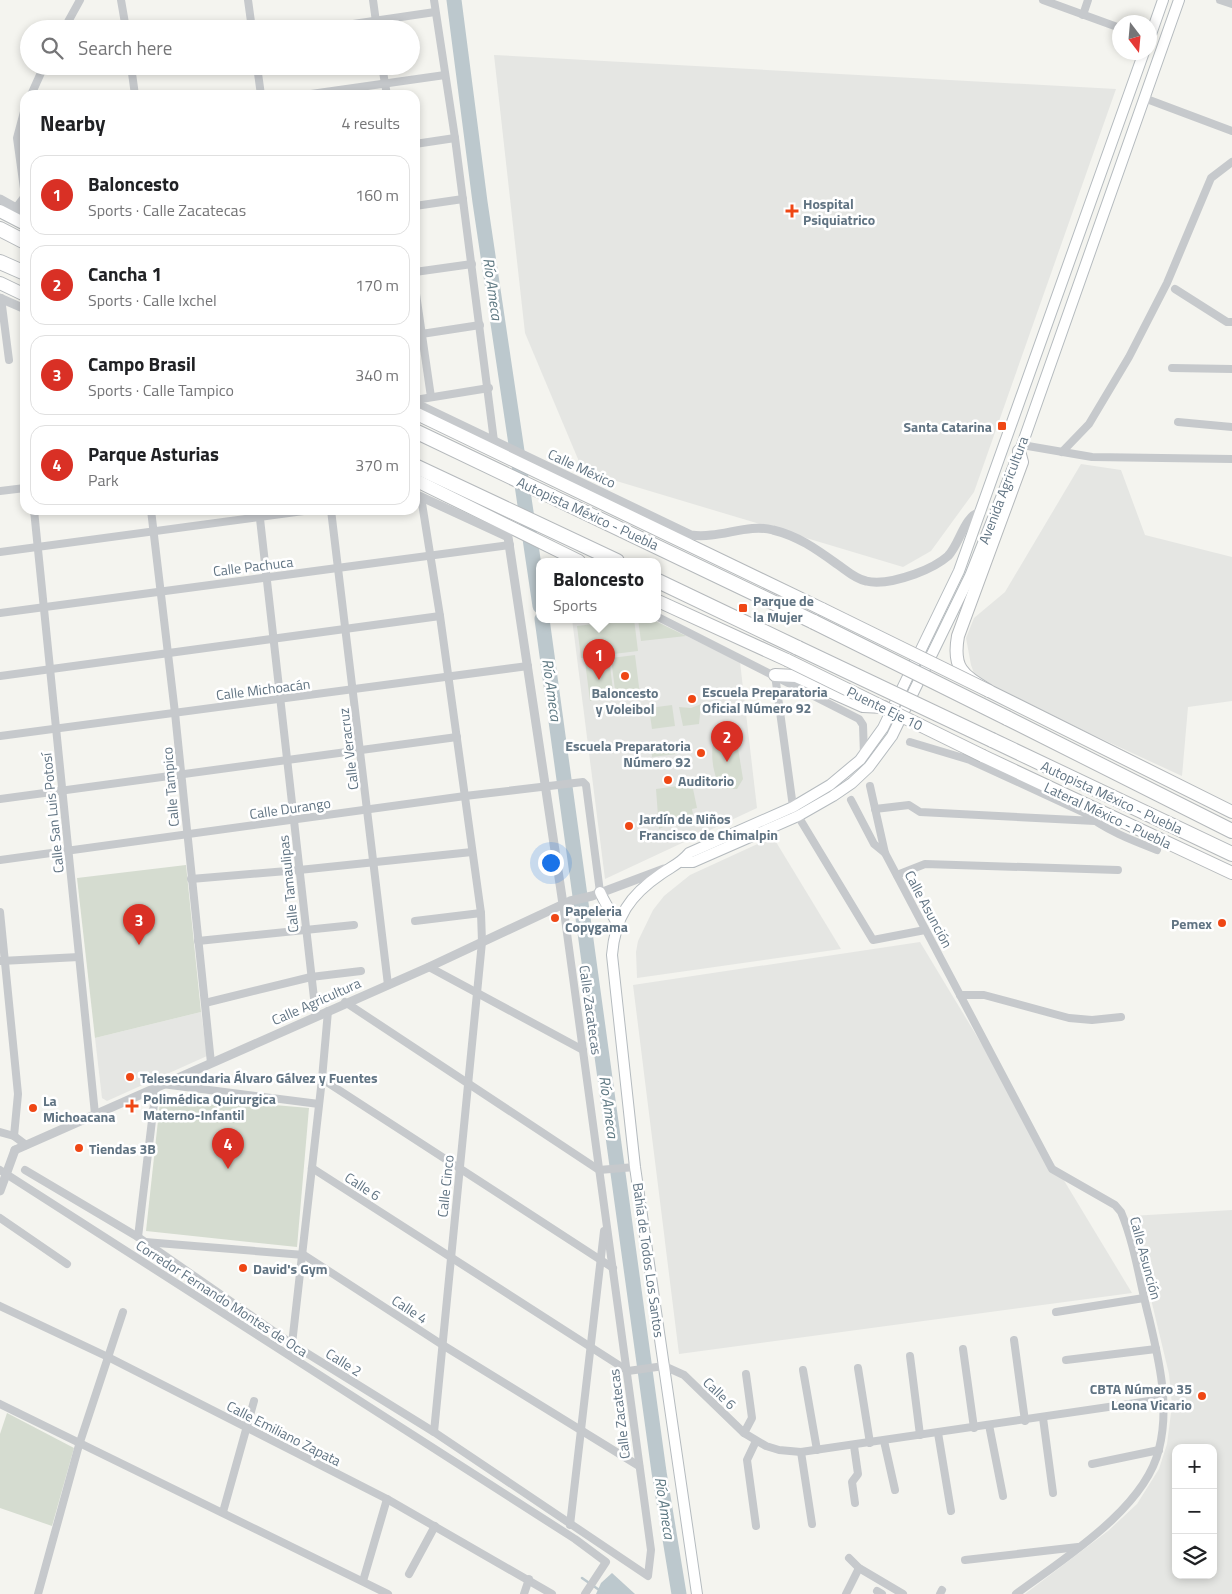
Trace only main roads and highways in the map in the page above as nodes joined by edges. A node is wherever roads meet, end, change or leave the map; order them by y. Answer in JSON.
{"nodes":[{"id":1,"x":1163,"y":0,"type":"edge"},
{"id":2,"x":1179,"y":0,"type":"edge"},
{"id":3,"x":1157,"y":17,"type":"edge"},
{"id":4,"x":1141,"y":60,"type":"edge"},
{"id":5,"x":0,"y":211,"type":"edge"},
{"id":6,"x":20,"y":221,"type":"edge"},
{"id":7,"x":0,"y":230,"type":"edge"},
{"id":8,"x":20,"y":240,"type":"edge"},
{"id":9,"x":0,"y":262,"type":"edge"},
{"id":10,"x":20,"y":271,"type":"edge"},
{"id":11,"x":0,"y":283,"type":"edge"},
{"id":12,"x":20,"y":293,"type":"edge"},
{"id":13,"x":420,"y":415,"type":"edge"},
{"id":14,"x":420,"y":433,"type":"edge"},
{"id":15,"x":1020,"y":448,"type":"junction"},
{"id":16,"x":420,"y":468,"type":"edge"},
{"id":17,"x":420,"y":482,"type":"edge"},
{"id":18,"x":573,"y":558,"type":"edge"},
{"id":19,"x":611,"y":558,"type":"edge"},
{"id":20,"x":661,"y":582,"type":"edge"},
{"id":21,"x":661,"y":601,"type":"edge"},
{"id":22,"x":775,"y":675,"type":"road end"},
{"id":23,"x":989,"y":691,"type":"junction"},
{"id":24,"x":884,"y":707,"type":"junction"},
{"id":25,"x":992,"y":740,"type":"joint"},
{"id":26,"x":983,"y":756,"type":"joint"},
{"id":27,"x":795,"y":811,"type":"junction"},
{"id":28,"x":1232,"y":812,"type":"edge"},
{"id":29,"x":1232,"y":831,"type":"edge"},
{"id":30,"x":1232,"y":854,"type":"edge"},
{"id":31,"x":671,"y":867,"type":"joint"},
{"id":32,"x":1232,"y":874,"type":"edge"},
{"id":33,"x":596,"y":894,"type":"road end"},
{"id":34,"x":618,"y":926,"type":"junction"},
{"id":35,"x":697,"y":1594,"type":"edge"}],
"edges":[{"from":1,"to":3,"type":"main road"},
{"from":2,"to":15,"type":"main road","name":"Avenida Agricultura"},
{"from":4,"to":27,"type":"main road","name":"Avenida Agricultura"},
{"from":5,"to":6,"type":"highway"},
{"from":7,"to":8,"type":"highway"},
{"from":9,"to":10,"type":"highway"},
{"from":11,"to":12,"type":"highway"},
{"from":13,"to":23,"type":"highway","bridge":true},
{"from":14,"to":29,"type":"highway","name":"Autopista México - Puebla","bridge":true},
{"from":15,"to":23,"type":"highway"},
{"from":15,"to":27,"type":"main road","name":"Avenida Agricultura"},
{"from":16,"to":19,"type":"highway"},
{"from":17,"to":18,"type":"highway"},
{"from":20,"to":25,"type":"highway","name":"Puente Eje 10","bridge":true},
{"from":21,"to":24,"type":"highway","name":"Puente Eje 10","bridge":true},
{"from":22,"to":24,"type":"highway"},
{"from":23,"to":28,"type":"highway"},
{"from":24,"to":26,"type":"highway","name":"Puente Eje 10","bridge":true},
{"from":25,"to":30,"type":"highway","name":"Autopista México - Puebla"},
{"from":26,"to":32,"type":"highway","name":"Lateral México - Puebla"},
{"from":27,"to":31,"type":"main road","name":"Avenida Agricultura"},
{"from":31,"to":34,"type":"main road","name":"Bahía de Todos Los Santos"},
{"from":33,"to":34,"type":"main road"},
{"from":34,"to":35,"type":"main road","name":"Bahía de Todos Los Santos"}]}
